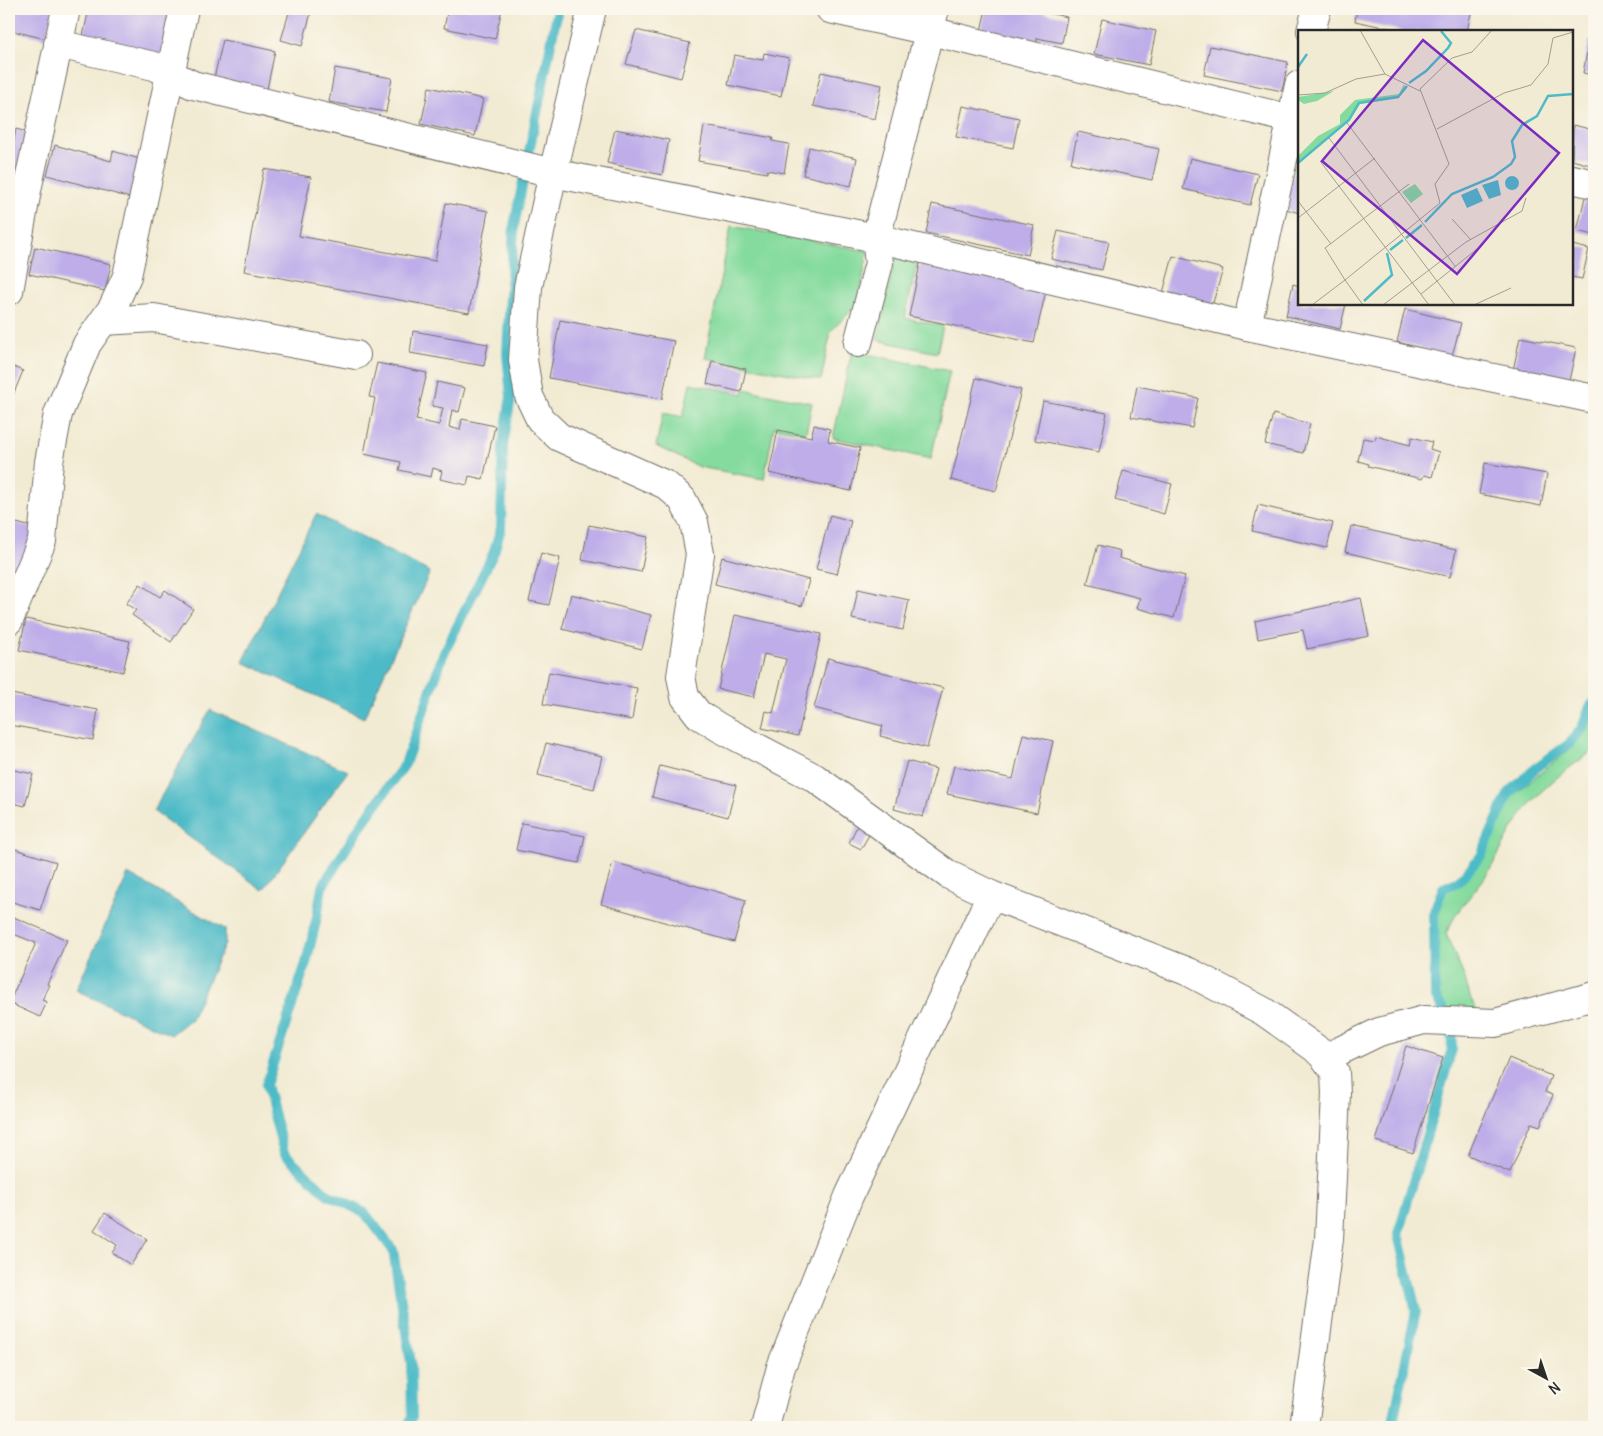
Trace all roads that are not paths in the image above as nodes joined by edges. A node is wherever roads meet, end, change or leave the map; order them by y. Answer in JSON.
{"nodes":[{"id":1,"x":66,"y":9,"type":"edge"},
{"id":2,"x":184,"y":9,"type":"edge"},
{"id":3,"x":592,"y":9,"type":"edge"},
{"id":4,"x":830,"y":9,"type":"edge"},
{"id":5,"x":1317,"y":9,"type":"edge"},
{"id":6,"x":932,"y":20,"type":"edge"},
{"id":7,"x":1312,"y":30,"type":"edge"},
{"id":8,"x":58,"y":44,"type":"junction"},
{"id":9,"x":170,"y":73,"type":"junction"},
{"id":10,"x":1298,"y":94,"type":"edge"},
{"id":11,"x":1295,"y":120,"type":"edge"},
{"id":12,"x":536,"y":168,"type":"junction"},
{"id":13,"x":1573,"y":180,"type":"edge"},
{"id":14,"x":1594,"y":184,"type":"edge"},
{"id":15,"x":876,"y":238,"type":"junction"},
{"id":16,"x":9,"y":291,"type":"edge"},
{"id":17,"x":104,"y":321,"type":"junction"},
{"id":18,"x":1247,"y":326,"type":"junction"},
{"id":19,"x":858,"y":343,"type":"dead end"},
{"id":20,"x":356,"y":355,"type":"dead end"},
{"id":21,"x":1594,"y":399,"type":"edge"},
{"id":22,"x":9,"y":620,"type":"edge"},
{"id":23,"x":992,"y":895,"type":"junction"},
{"id":24,"x":1594,"y":996,"type":"edge"},
{"id":25,"x":1325,"y":1058,"type":"junction"},
{"id":26,"x":764,"y":1427,"type":"edge"},
{"id":27,"x":1304,"y":1427,"type":"edge"}],
"edges":[{"from":1,"to":8,"type":"street"},
{"from":2,"to":9,"type":"street"},
{"from":3,"to":12,"type":"street"},
{"from":4,"to":6,"type":"street"},
{"from":5,"to":7,"type":"street"},
{"from":6,"to":11,"type":"street"},
{"from":6,"to":15,"type":"street"},
{"from":8,"to":9,"type":"street"},
{"from":8,"to":16,"type":"street"},
{"from":9,"to":12,"type":"street"},
{"from":9,"to":17,"type":"street"},
{"from":10,"to":11,"type":"street"},
{"from":11,"to":18,"type":"street"},
{"from":12,"to":15,"type":"street"},
{"from":12,"to":23,"type":"street"},
{"from":13,"to":14,"type":"street"},
{"from":15,"to":18,"type":"street"},
{"from":15,"to":19,"type":"street"},
{"from":17,"to":20,"type":"street"},
{"from":17,"to":22,"type":"street"},
{"from":18,"to":21,"type":"street"},
{"from":23,"to":25,"type":"street"},
{"from":23,"to":26,"type":"street"},
{"from":24,"to":25,"type":"street"},
{"from":25,"to":27,"type":"street"}]}
